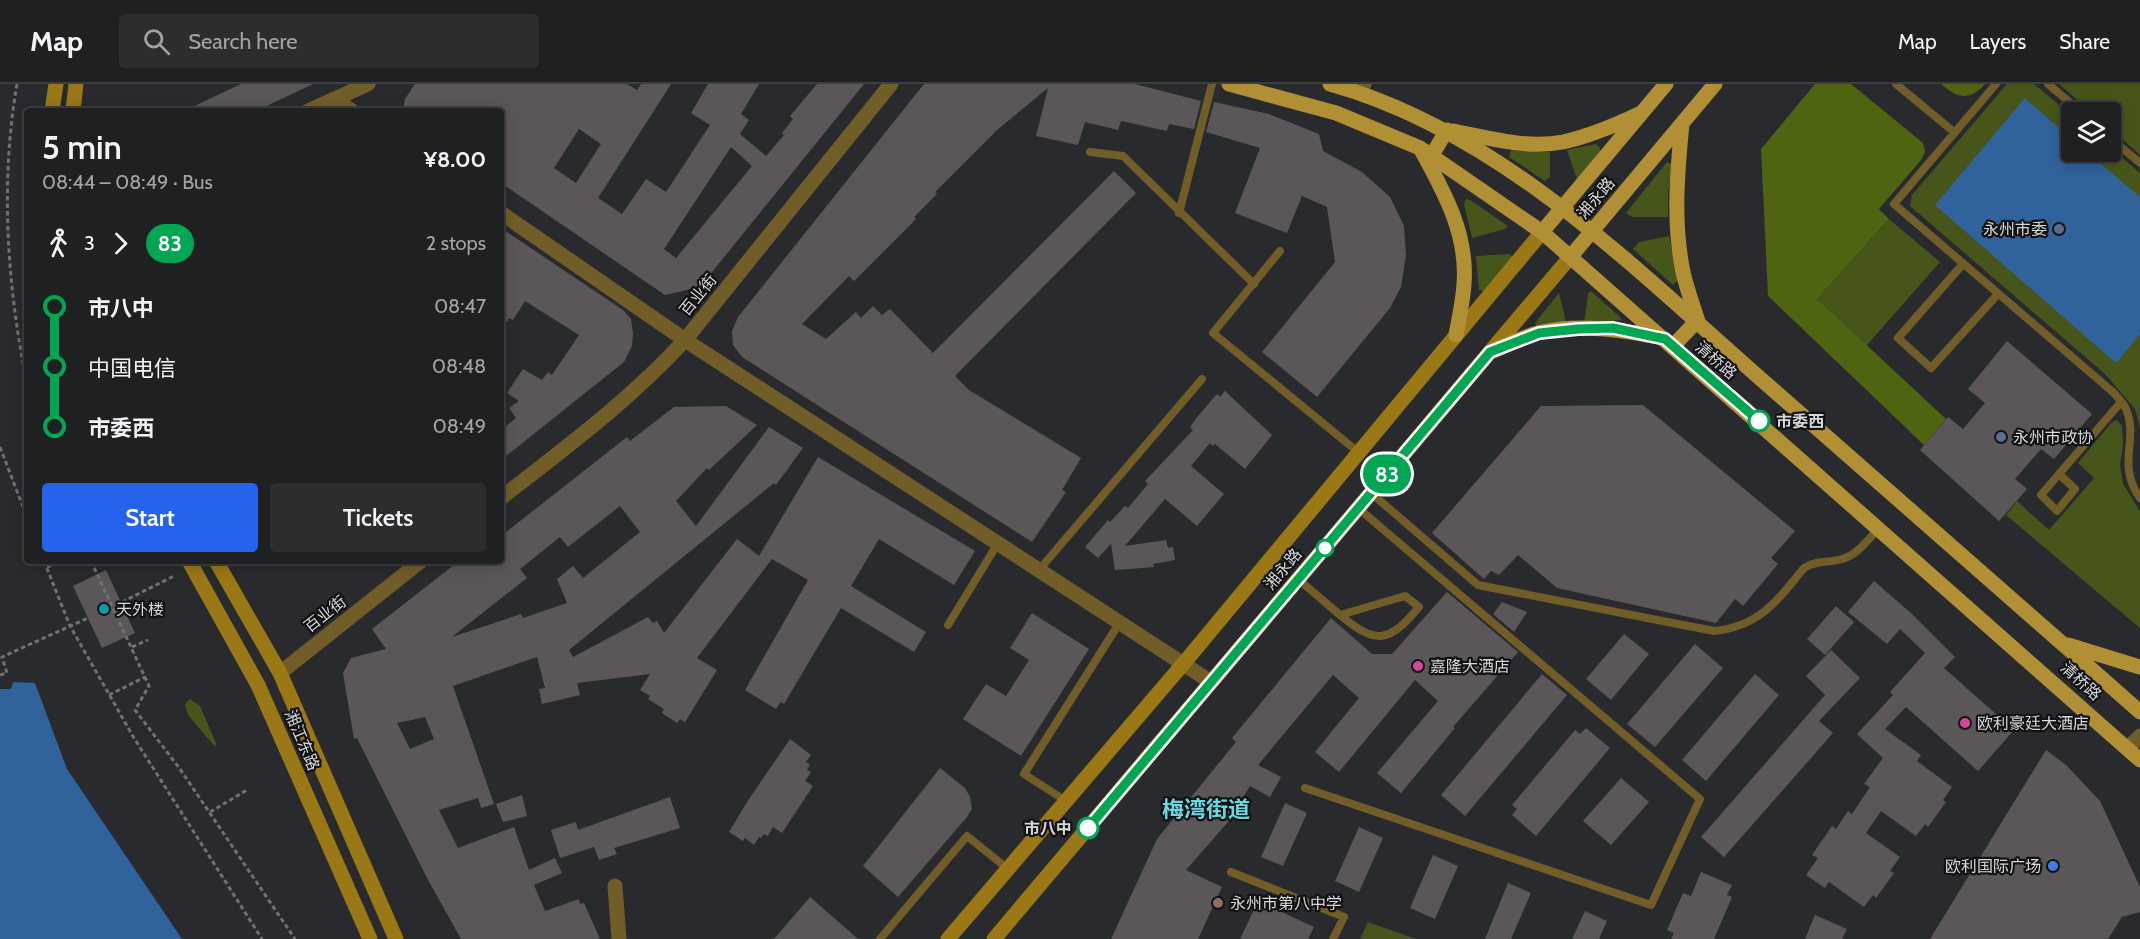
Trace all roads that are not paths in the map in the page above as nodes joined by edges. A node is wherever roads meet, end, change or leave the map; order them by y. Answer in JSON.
{"nodes":[{"id":1,"x":56,"y":84,"type":"edge"},
{"id":2,"x":76,"y":84,"type":"edge"},
{"id":3,"x":368,"y":84,"type":"edge"},
{"id":4,"x":891,"y":84,"type":"edge"},
{"id":5,"x":1212,"y":84,"type":"edge"},
{"id":6,"x":1229,"y":84,"type":"edge"},
{"id":7,"x":1330,"y":84,"type":"edge"},
{"id":8,"x":1666,"y":84,"type":"edge"},
{"id":9,"x":1715,"y":84,"type":"edge"},
{"id":10,"x":1896,"y":84,"type":"edge"},
{"id":11,"x":1996,"y":84,"type":"edge"},
{"id":12,"x":2048,"y":84,"type":"edge"},
{"id":13,"x":1363,"y":88,"type":"edge"},
{"id":14,"x":334,"y":99,"type":"junction"},
{"id":15,"x":2069,"y":102,"type":"edge"},
{"id":16,"x":52,"y":108,"type":"edge"},
{"id":17,"x":73,"y":108,"type":"edge"},
{"id":18,"x":314,"y":108,"type":"edge"},
{"id":19,"x":348,"y":108,"type":"edge"},
{"id":20,"x":1641,"y":113,"type":"junction"},
{"id":21,"x":1682,"y":124,"type":"junction"},
{"id":22,"x":1447,"y":130,"type":"junction"},
{"id":23,"x":1954,"y":132,"type":"junction"},
{"id":24,"x":2121,"y":147,"type":"edge"},
{"id":25,"x":1090,"y":152,"type":"dead end"},
{"id":26,"x":1426,"y":152,"type":"junction"},
{"id":27,"x":2140,"y":163,"type":"edge"},
{"id":28,"x":1562,"y":207,"type":"junction"},
{"id":29,"x":1179,"y":213,"type":"junction"},
{"id":30,"x":504,"y":215,"type":"edge"},
{"id":31,"x":1592,"y":231,"type":"junction"},
{"id":32,"x":1542,"y":232,"type":"junction"},
{"id":33,"x":1280,"y":252,"type":"dead end"},
{"id":34,"x":1572,"y":255,"type":"junction"},
{"id":35,"x":1963,"y":264,"type":"junction"},
{"id":36,"x":1254,"y":284,"type":"junction"},
{"id":37,"x":1998,"y":294,"type":"junction"},
{"id":38,"x":1698,"y":324,"type":"junction"},
{"id":39,"x":1456,"y":335,"type":"junction"},
{"id":40,"x":685,"y":340,"type":"junction"},
{"id":41,"x":1669,"y":343,"type":"junction"},
{"id":42,"x":1490,"y":352,"type":"junction"},
{"id":43,"x":1202,"y":379,"type":"dead end"},
{"id":44,"x":2121,"y":402,"type":"junction"},
{"id":45,"x":1358,"y":452,"type":"junction"},
{"id":46,"x":2059,"y":474,"type":"dead end"},
{"id":47,"x":1371,"y":493,"type":"junction"},
{"id":48,"x":504,"y":496,"type":"edge"},
{"id":49,"x":2140,"y":498,"type":"edge"},
{"id":50,"x":1358,"y":508,"type":"junction"},
{"id":51,"x":1880,"y":527,"type":"junction"},
{"id":52,"x":998,"y":543,"type":"junction"},
{"id":53,"x":191,"y":564,"type":"edge"},
{"id":54,"x":218,"y":564,"type":"edge"},
{"id":55,"x":416,"y":564,"type":"edge"},
{"id":56,"x":1039,"y":570,"type":"junction"},
{"id":57,"x":1298,"y":579,"type":"junction"},
{"id":58,"x":1340,"y":615,"type":"junction"},
{"id":59,"x":1120,"y":622,"type":"junction"},
{"id":60,"x":948,"y":625,"type":"dead end"},
{"id":61,"x":2062,"y":644,"type":"junction"},
{"id":62,"x":1184,"y":663,"type":"junction"},
{"id":63,"x":2140,"y":667,"type":"edge"},
{"id":64,"x":280,"y":673,"type":"junction"},
{"id":65,"x":1211,"y":682,"type":"junction"},
{"id":66,"x":2140,"y":712,"type":"edge"},
{"id":67,"x":2140,"y":736,"type":"edge"},
{"id":68,"x":2134,"y":746,"type":"edge"},
{"id":69,"x":2140,"y":760,"type":"edge"},
{"id":70,"x":1305,"y":788,"type":"dead end"},
{"id":71,"x":1066,"y":801,"type":"junction"},
{"id":72,"x":1008,"y":869,"type":"junction"},
{"id":73,"x":1231,"y":872,"type":"dead end"},
{"id":74,"x":615,"y":886,"type":"dead end"},
{"id":75,"x":998,"y":938,"type":"edge"},
{"id":76,"x":369,"y":939,"type":"edge"},
{"id":77,"x":396,"y":939,"type":"edge"},
{"id":78,"x":619,"y":939,"type":"edge"},
{"id":79,"x":880,"y":939,"type":"edge"},
{"id":80,"x":948,"y":939,"type":"edge"},
{"id":81,"x":1333,"y":939,"type":"edge"}],
"edges":[{"from":1,"to":16,"type":"main road"},
{"from":2,"to":17,"type":"main road"},
{"from":3,"to":14,"type":"street"},
{"from":4,"to":40,"type":"street","name":"百业街"},
{"from":5,"to":29,"type":"lane"},
{"from":6,"to":26,"type":"main road","name":"清桥路"},
{"from":7,"to":13,"type":"main road","name":"清桥路"},
{"from":8,"to":20,"type":"main road","name":"湘永路"},
{"from":9,"to":21,"type":"main road","name":"湘永路"},
{"from":10,"to":23,"type":"lane"},
{"from":11,"to":23,"type":"lane"},
{"from":12,"to":15,"type":"lane"},
{"from":13,"to":22,"type":"main road","name":"清桥路"},
{"from":14,"to":18,"type":"street"},
{"from":14,"to":19,"type":"street"},
{"from":20,"to":22,"type":"main road"},
{"from":20,"to":28,"type":"main road","name":"湘永路"},
{"from":21,"to":31,"type":"main road","name":"湘永路"},
{"from":21,"to":38,"type":"main road"},
{"from":22,"to":26,"type":"main road"},
{"from":22,"to":28,"type":"main road","name":"清桥路"},
{"from":23,"to":35,"type":"lane"},
{"from":24,"to":27,"type":"lane"},
{"from":25,"to":29,"type":"lane"},
{"from":26,"to":32,"type":"main road","name":"清桥路"},
{"from":26,"to":39,"type":"main road"},
{"from":28,"to":31,"type":"main road","name":"清桥路"},
{"from":28,"to":32,"type":"main road","name":"湘永路"},
{"from":29,"to":36,"type":"lane"},
{"from":30,"to":40,"type":"street"},
{"from":31,"to":34,"type":"main road","name":"湘永路"},
{"from":31,"to":38,"type":"main road","name":"清桥路"},
{"from":32,"to":34,"type":"main road","name":"清桥路"},
{"from":32,"to":39,"type":"main road","name":"湘永路"},
{"from":33,"to":36,"type":"lane"},
{"from":34,"to":41,"type":"main road","name":"清桥路"},
{"from":34,"to":42,"type":"main road","name":"湘永路"},
{"from":35,"to":37,"type":"lane"},
{"from":35,"to":37,"type":"lane"},
{"from":36,"to":45,"type":"lane"},
{"from":37,"to":44,"type":"lane"},
{"from":38,"to":41,"type":"main road"},
{"from":38,"to":61,"type":"main road","name":"清桥路"},
{"from":39,"to":45,"type":"main road","name":"湘永路"},
{"from":40,"to":48,"type":"street","name":"百业街"},
{"from":40,"to":52,"type":"street"},
{"from":41,"to":42,"type":"main road"},
{"from":41,"to":51,"type":"main road","name":"清桥路"},
{"from":42,"to":47,"type":"main road","name":"湘永路"},
{"from":43,"to":56,"type":"lane"},
{"from":44,"to":46,"type":"lane"},
{"from":44,"to":49,"type":"lane"},
{"from":45,"to":62,"type":"main road","name":"湘永路"},
{"from":47,"to":50,"type":"main road","name":"湘永路"},
{"from":47,"to":51,"type":"lane"},
{"from":50,"to":57,"type":"main road","name":"湘永路"},
{"from":50,"to":70,"type":"lane"},
{"from":51,"to":68,"type":"main road","name":"清桥路"},
{"from":52,"to":56,"type":"street"},
{"from":52,"to":60,"type":"lane"},
{"from":53,"to":76,"type":"main road","name":"湘江东路"},
{"from":54,"to":64,"type":"main road","name":"湘江东路"},
{"from":55,"to":64,"type":"street","name":"百业街"},
{"from":56,"to":59,"type":"street"},
{"from":57,"to":58,"type":"lane"},
{"from":57,"to":65,"type":"main road","name":"湘永路"},
{"from":58,"to":58,"type":"lane"},
{"from":59,"to":62,"type":"street"},
{"from":59,"to":71,"type":"lane"},
{"from":61,"to":63,"type":"main road"},
{"from":61,"to":66,"type":"main road","name":"清桥路"},
{"from":62,"to":65,"type":"street"},
{"from":62,"to":71,"type":"main road","name":"湘永路"},
{"from":64,"to":77,"type":"main road","name":"湘江东路"},
{"from":65,"to":75,"type":"main road","name":"湘永路"},
{"from":67,"to":68,"type":"street"},
{"from":68,"to":69,"type":"main road","name":"清桥路"},
{"from":71,"to":72,"type":"main road","name":"湘永路"},
{"from":72,"to":79,"type":"lane"},
{"from":72,"to":80,"type":"main road","name":"湘永路"},
{"from":73,"to":81,"type":"lane"},
{"from":74,"to":78,"type":"street"}]}
